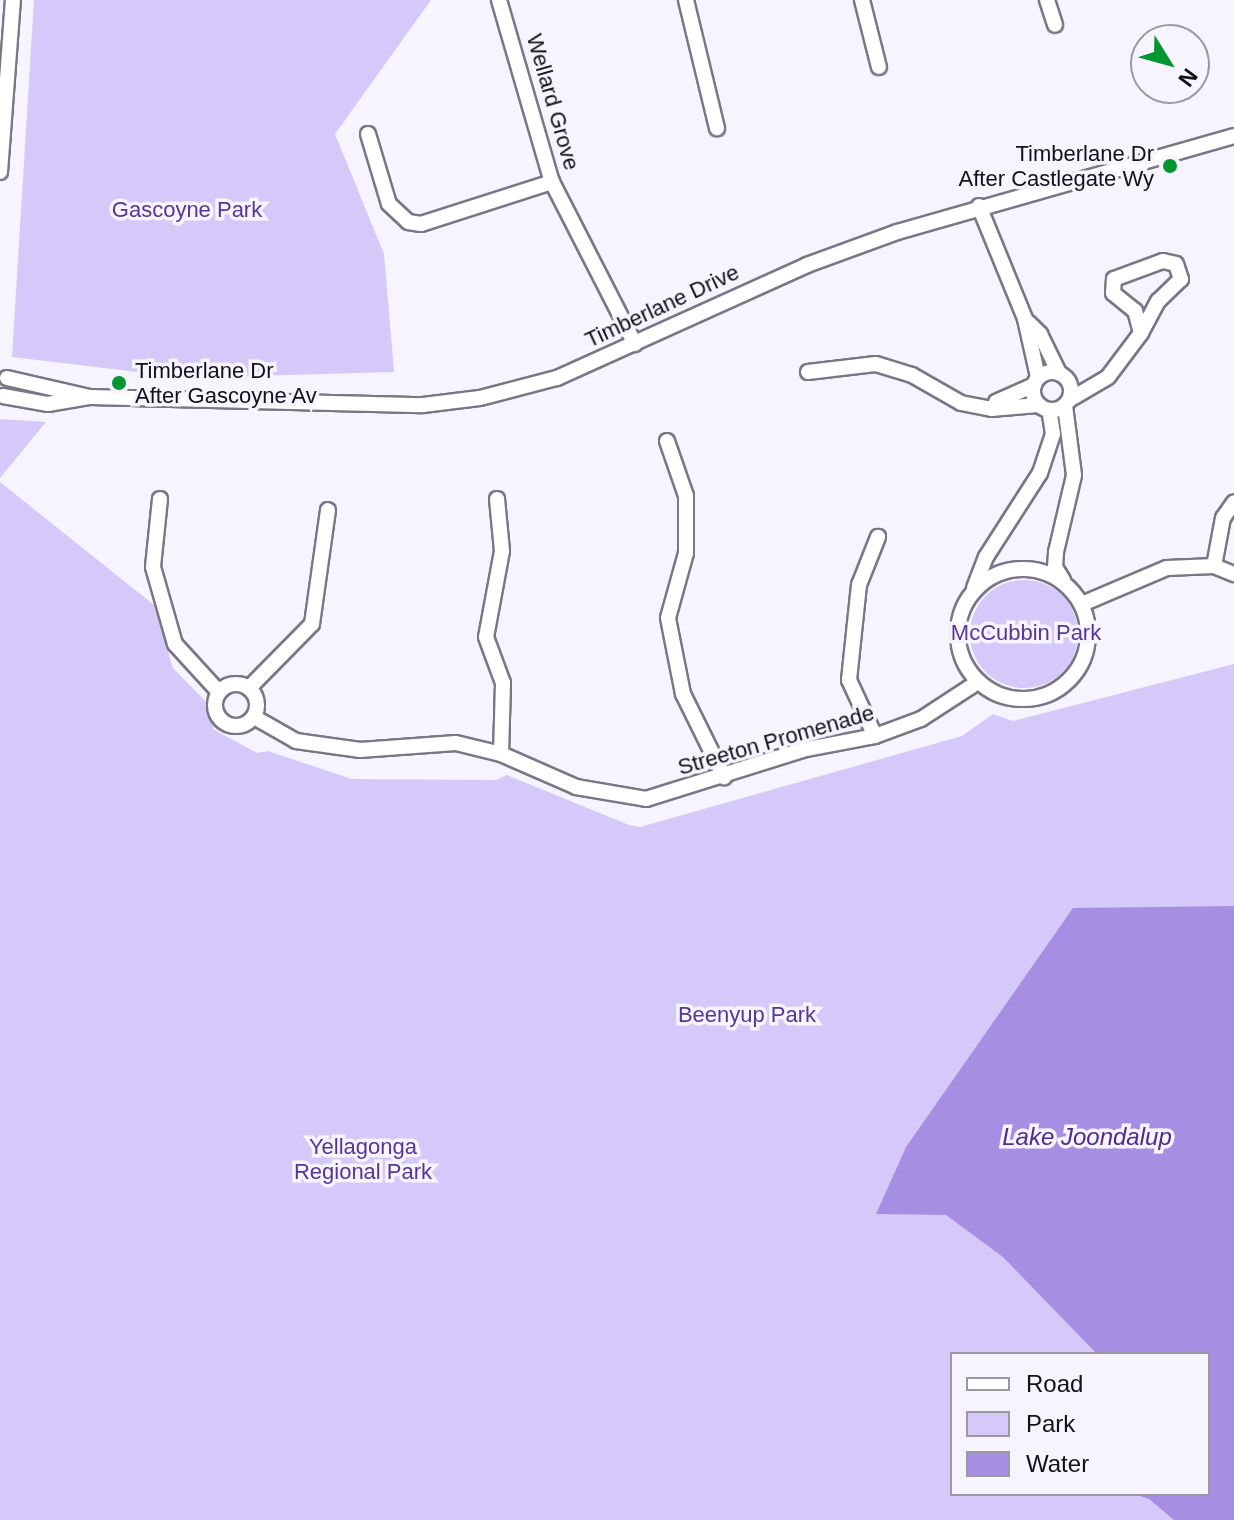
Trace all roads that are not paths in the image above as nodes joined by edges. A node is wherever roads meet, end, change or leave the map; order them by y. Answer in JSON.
{"nodes":[{"id":1,"x":13,"y":0,"type":"edge"},
{"id":2,"x":499,"y":0,"type":"edge"},
{"id":3,"x":686,"y":0,"type":"edge"},
{"id":4,"x":862,"y":0,"type":"edge"},
{"id":5,"x":1047,"y":0,"type":"edge"},
{"id":6,"x":1055,"y":25,"type":"dead end"},
{"id":7,"x":879,"y":67,"type":"dead end"},
{"id":8,"x":3,"y":89,"type":"edge"},
{"id":9,"x":717,"y":128,"type":"dead end"},
{"id":10,"x":368,"y":134,"type":"dead end"},
{"id":11,"x":1234,"y":136,"type":"edge"},
{"id":12,"x":0,"y":172,"type":"edge"},
{"id":13,"x":552,"y":182,"type":"junction"},
{"id":14,"x":979,"y":206,"type":"junction"},
{"id":15,"x":1025,"y":319,"type":"junction"},
{"id":16,"x":1141,"y":333,"type":"junction"},
{"id":17,"x":635,"y":344,"type":"junction"},
{"id":18,"x":3,"y":370,"type":"edge"},
{"id":19,"x":808,"y":372,"type":"dead end"},
{"id":20,"x":1112,"y":372,"type":"junction"},
{"id":21,"x":1063,"y":376,"type":"junction"},
{"id":22,"x":1036,"y":381,"type":"junction"},
{"id":23,"x":1,"y":397,"type":"edge"},
{"id":24,"x":90,"y":397,"type":"junction"},
{"id":25,"x":1067,"y":403,"type":"junction"},
{"id":26,"x":985,"y":406,"type":"junction"},
{"id":27,"x":1044,"y":408,"type":"junction"},
{"id":28,"x":667,"y":441,"type":"dead end"},
{"id":29,"x":160,"y":499,"type":"dead end"},
{"id":30,"x":497,"y":499,"type":"dead end"},
{"id":31,"x":1234,"y":502,"type":"edge"},
{"id":32,"x":328,"y":510,"type":"dead end"},
{"id":33,"x":878,"y":537,"type":"dead end"},
{"id":34,"x":1214,"y":566,"type":"junction"},
{"id":35,"x":1234,"y":574,"type":"edge"},
{"id":36,"x":1064,"y":582,"type":"junction"},
{"id":37,"x":974,"y":588,"type":"junction"},
{"id":38,"x":1082,"y":604,"type":"junction"},
{"id":39,"x":978,"y":682,"type":"junction"},
{"id":40,"x":249,"y":688,"type":"junction"},
{"id":41,"x":219,"y":692,"type":"junction"},
{"id":42,"x":254,"y":717,"type":"junction"},
{"id":43,"x":875,"y":736,"type":"junction"},
{"id":44,"x":501,"y":754,"type":"junction"},
{"id":45,"x":724,"y":777,"type":"junction"}],
"edges":[{"from":1,"to":8,"type":"street"},
{"from":2,"to":13,"type":"street","name":"Wellard Grove"},
{"from":3,"to":9,"type":"street"},
{"from":4,"to":7,"type":"street"},
{"from":5,"to":6,"type":"street"},
{"from":8,"to":12,"type":"street"},
{"from":10,"to":13,"type":"street"},
{"from":11,"to":14,"type":"street","name":"Timberlane Drive"},
{"from":13,"to":17,"type":"street","name":"Wellard Grove"},
{"from":14,"to":15,"type":"street"},
{"from":14,"to":17,"type":"street","name":"Timberlane Drive"},
{"from":15,"to":21,"type":"street"},
{"from":15,"to":22,"type":"street"},
{"from":16,"to":16,"type":"street"},
{"from":16,"to":20,"type":"street"},
{"from":17,"to":24,"type":"street","name":"Timberlane Drive"},
{"from":18,"to":23,"type":"street"},
{"from":18,"to":24,"type":"street","name":"Timberlane Drive"},
{"from":19,"to":26,"type":"street"},
{"from":20,"to":21,"type":"street"},
{"from":20,"to":25,"type":"street"},
{"from":21,"to":22,"type":"street"},
{"from":21,"to":25,"type":"street"},
{"from":22,"to":26,"type":"street"},
{"from":22,"to":27,"type":"street"},
{"from":23,"to":24,"type":"street","name":"Timberlane Drive"},
{"from":25,"to":27,"type":"street"},
{"from":25,"to":36,"type":"street"},
{"from":26,"to":27,"type":"street"},
{"from":27,"to":37,"type":"street"},
{"from":28,"to":45,"type":"street"},
{"from":29,"to":41,"type":"street"},
{"from":30,"to":44,"type":"street"},
{"from":31,"to":34,"type":"street"},
{"from":32,"to":40,"type":"street"},
{"from":33,"to":43,"type":"street"},
{"from":34,"to":35,"type":"street"},
{"from":34,"to":38,"type":"street"},
{"from":36,"to":37,"type":"street"},
{"from":36,"to":38,"type":"street"},
{"from":37,"to":39,"type":"street"},
{"from":38,"to":39,"type":"street"},
{"from":39,"to":43,"type":"street","name":"Streeton Promenade"},
{"from":40,"to":41,"type":"street"},
{"from":40,"to":42,"type":"street"},
{"from":41,"to":42,"type":"street"},
{"from":42,"to":44,"type":"street","name":"Streeton Promenade"},
{"from":43,"to":45,"type":"street","name":"Streeton Promenade"},
{"from":44,"to":45,"type":"street","name":"Streeton Promenade"}]}
